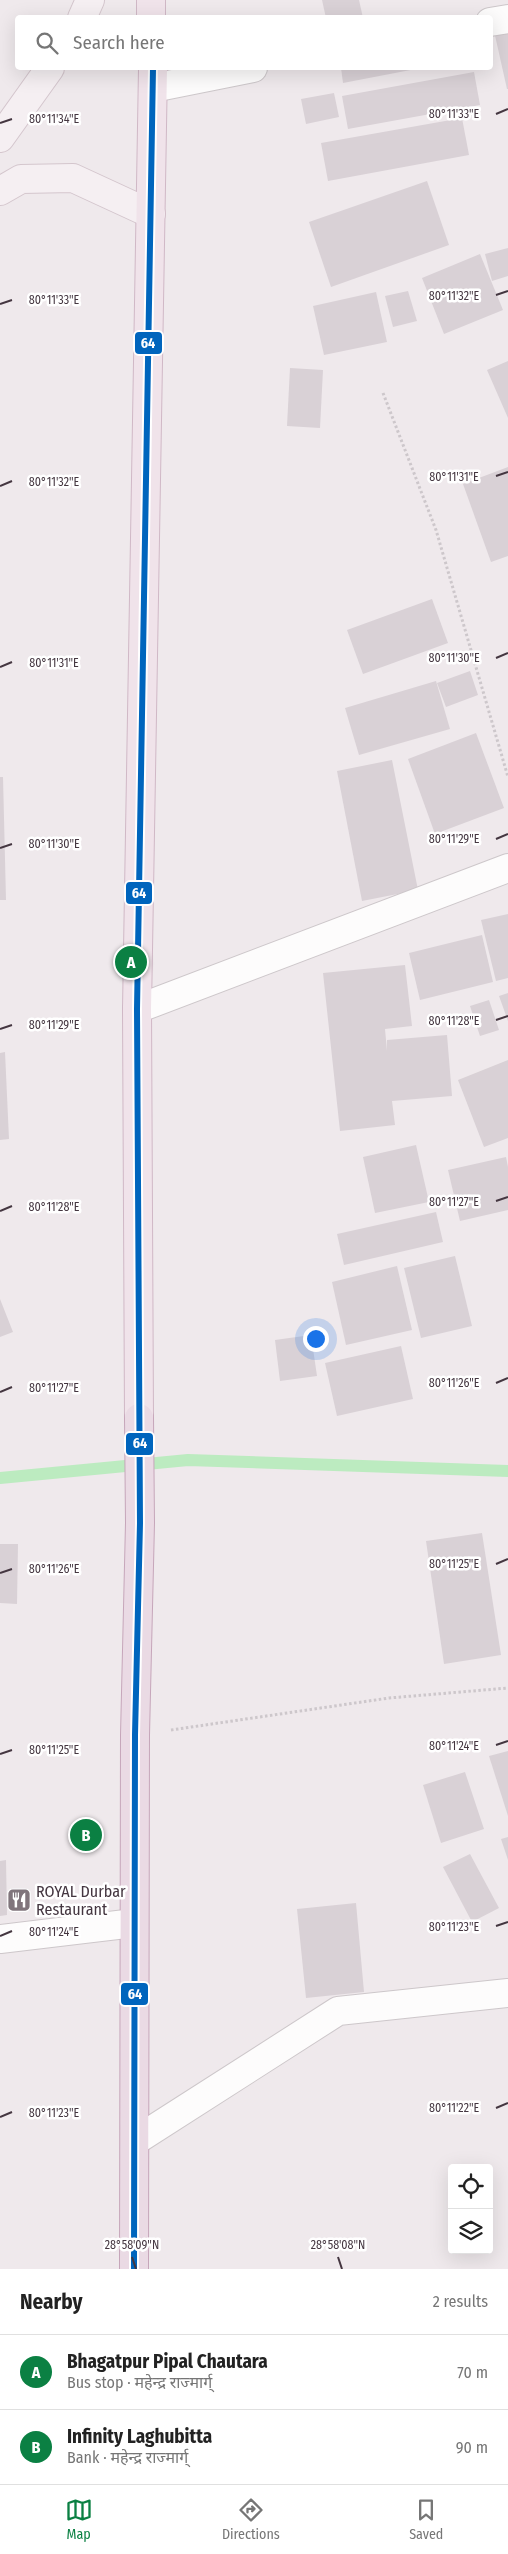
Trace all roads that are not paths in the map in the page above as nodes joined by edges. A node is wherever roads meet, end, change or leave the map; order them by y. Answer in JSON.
{"nodes":[{"id":1,"x":90,"y":0,"type":"edge"},
{"id":2,"x":150,"y":0,"type":"edge"},
{"id":3,"x":83,"y":15,"type":"edge"},
{"id":4,"x":151,"y":15,"type":"edge"},
{"id":5,"x":508,"y":19,"type":"edge"},
{"id":6,"x":493,"y":22,"type":"edge"},
{"id":7,"x":49,"y":70,"type":"edge"},
{"id":8,"x":233,"y":70,"type":"edge"},
{"id":9,"x":153,"y":78,"type":"edge"},
{"id":10,"x":0,"y":138,"type":"edge"},
{"id":11,"x":0,"y":191,"type":"edge"},
{"id":12,"x":151,"y":214,"type":"junction"},
{"id":13,"x":508,"y":868,"type":"edge"},
{"id":14,"x":137,"y":1009,"type":"junction"},
{"id":15,"x":139,"y":1418,"type":"joint"},
{"id":16,"x":134,"y":1923,"type":"junction"},
{"id":17,"x":0,"y":1939,"type":"edge"},
{"id":18,"x":508,"y":1993,"type":"edge"},
{"id":19,"x":136,"y":2141,"type":"junction"},
{"id":20,"x":134,"y":2269,"type":"edge"}],
"edges":[{"from":1,"to":3,"type":"street"},
{"from":2,"to":4,"type":"main road"},
{"from":5,"to":6,"type":"street"},
{"from":7,"to":10,"type":"street"},
{"from":8,"to":9,"type":"street"},
{"from":9,"to":12,"type":"main road"},
{"from":11,"to":12,"type":"street"},
{"from":12,"to":14,"type":"main road"},
{"from":13,"to":14,"type":"street"},
{"from":14,"to":15,"type":"main road"},
{"from":15,"to":16,"type":"highway"},
{"from":16,"to":17,"type":"street"},
{"from":16,"to":19,"type":"highway"},
{"from":18,"to":19,"type":"street"},
{"from":19,"to":20,"type":"highway"}]}
